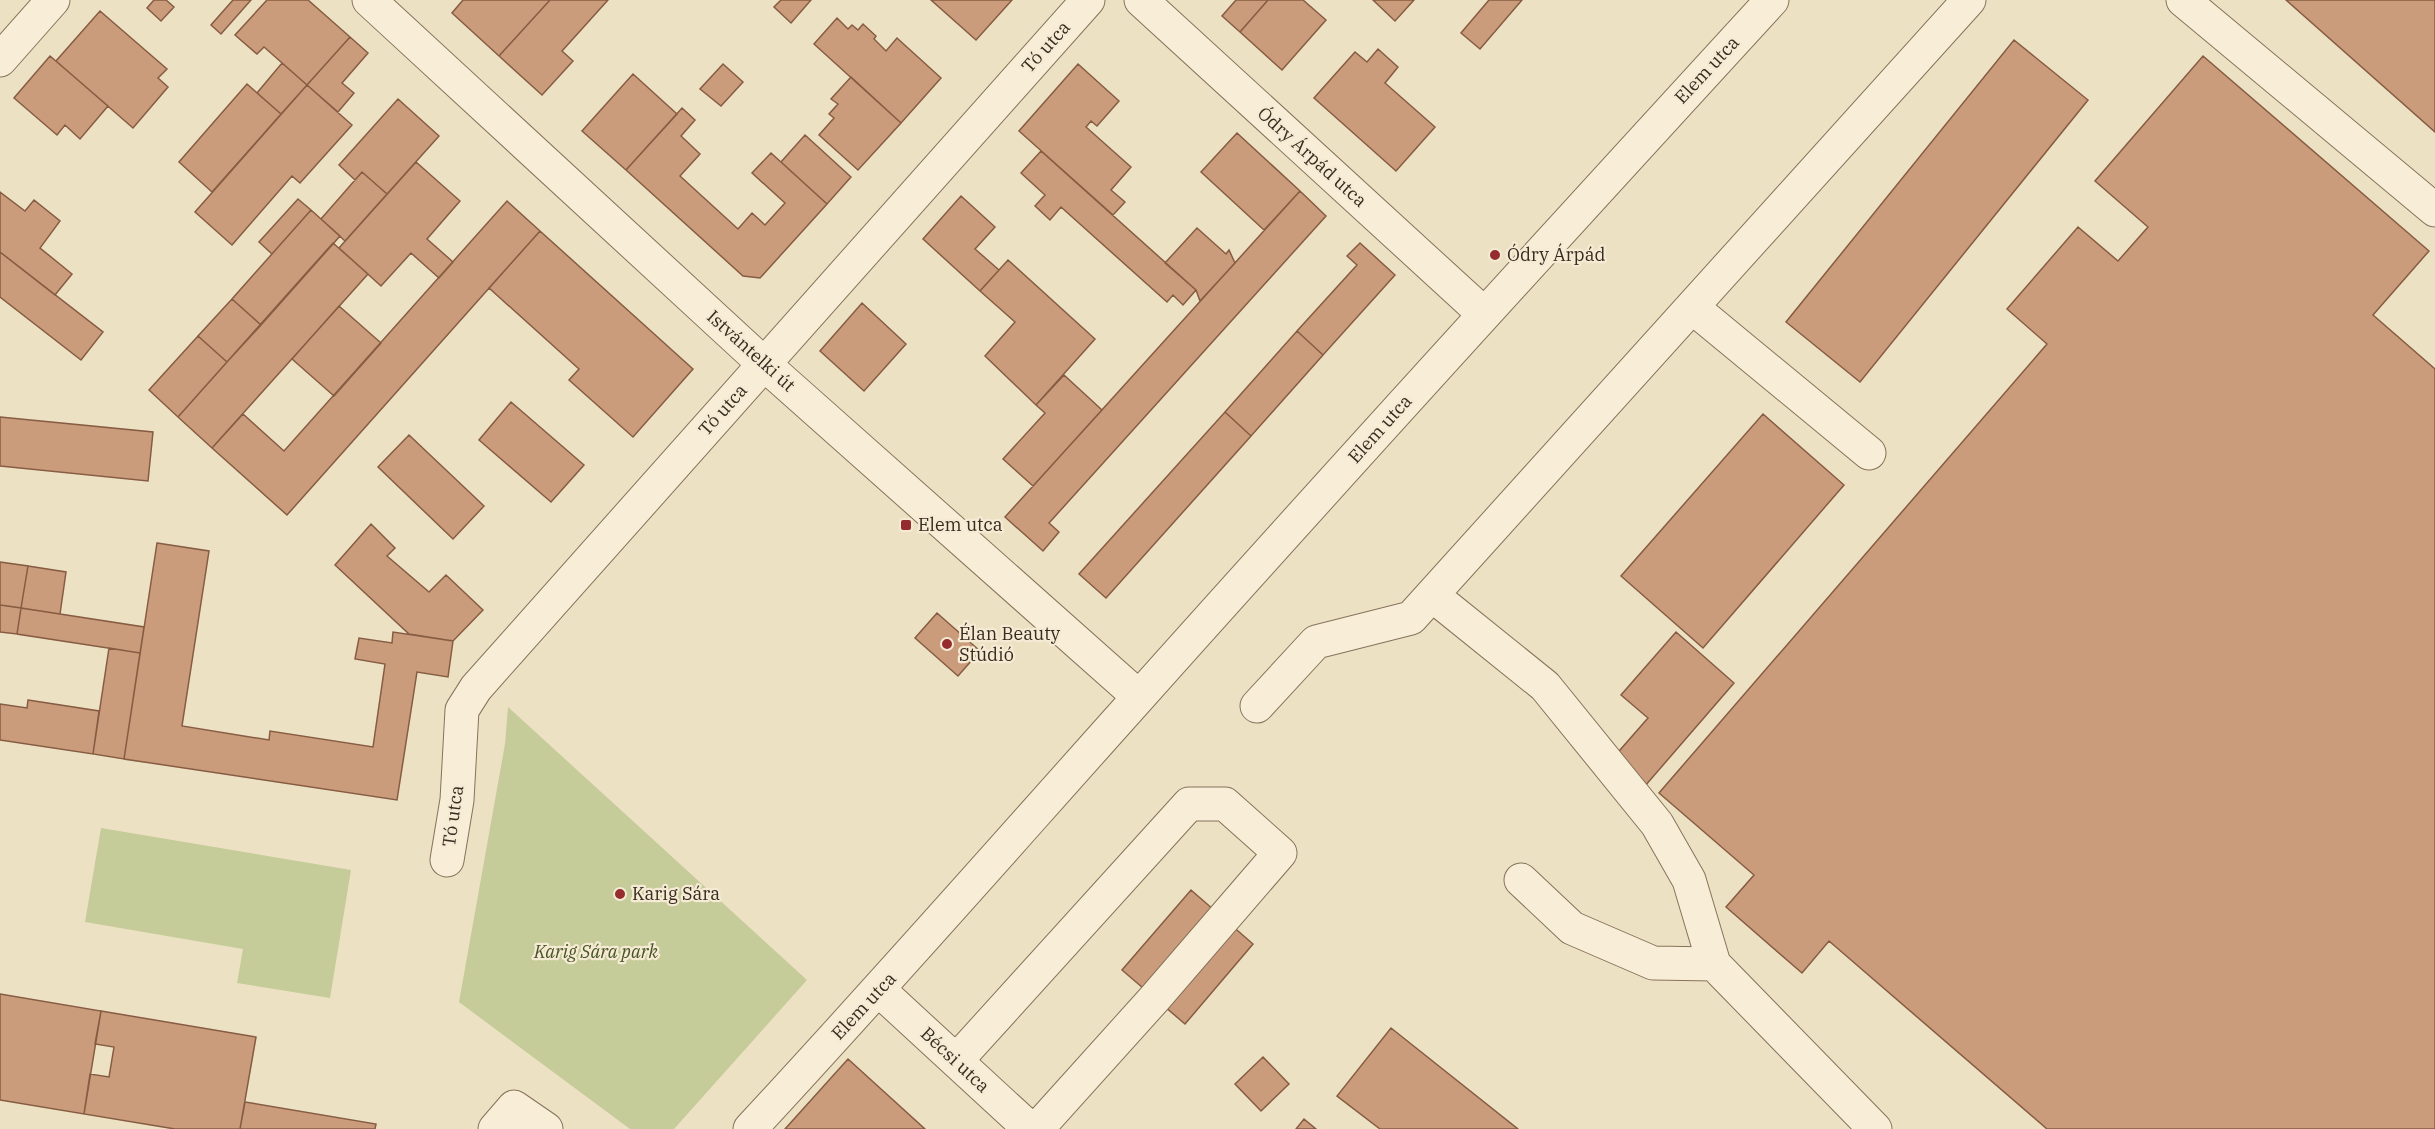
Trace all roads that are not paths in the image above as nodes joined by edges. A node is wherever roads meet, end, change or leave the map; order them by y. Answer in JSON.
{"nodes":[{"id":1,"x":53,"y":0,"type":"edge"},
{"id":2,"x":369,"y":0,"type":"edge"},
{"id":3,"x":1088,"y":0,"type":"edge"},
{"id":4,"x":1141,"y":0,"type":"edge"},
{"id":5,"x":1772,"y":0,"type":"edge"},
{"id":6,"x":1969,"y":0,"type":"edge"},
{"id":7,"x":2183,"y":0,"type":"edge"},
{"id":8,"x":0,"y":60,"type":"edge"},
{"id":9,"x":2435,"y":210,"type":"edge"},
{"id":10,"x":1692,"y":307,"type":"junction"},
{"id":11,"x":1484,"y":314,"type":"junction"},
{"id":12,"x":764,"y":364,"type":"junction"},
{"id":13,"x":1869,"y":453,"type":"dead end"},
{"id":14,"x":1432,"y":595,"type":"junction"},
{"id":15,"x":1139,"y":697,"type":"junction"},
{"id":16,"x":1257,"y":706,"type":"dead end"},
{"id":17,"x":447,"y":860,"type":"dead end"},
{"id":18,"x":1521,"y":880,"type":"dead end"},
{"id":19,"x":1714,"y":964,"type":"junction"},
{"id":20,"x":879,"y":990,"type":"junction"},
{"id":21,"x":956,"y":1061,"type":"junction"},
{"id":22,"x":495,"y":1129,"type":"edge"},
{"id":23,"x":546,"y":1129,"type":"edge"},
{"id":24,"x":750,"y":1129,"type":"edge"},
{"id":25,"x":1030,"y":1129,"type":"edge"},
{"id":26,"x":1037,"y":1129,"type":"edge"},
{"id":27,"x":1875,"y":1129,"type":"edge"}],
"edges":[{"from":1,"to":8,"type":"street"},
{"from":2,"to":12,"type":"street","name":"Istvántelki út"},
{"from":3,"to":12,"type":"street","name":"Tó utca"},
{"from":4,"to":11,"type":"street","name":"Ódry Árpád utca"},
{"from":5,"to":11,"type":"street","name":"Elem utca"},
{"from":6,"to":10,"type":"street"},
{"from":7,"to":9,"type":"street"},
{"from":10,"to":13,"type":"street"},
{"from":10,"to":14,"type":"street"},
{"from":11,"to":15,"type":"street","name":"Elem utca"},
{"from":12,"to":15,"type":"street","name":"Istvántelki út"},
{"from":12,"to":17,"type":"street","name":"Tó utca"},
{"from":14,"to":16,"type":"street"},
{"from":14,"to":19,"type":"street"},
{"from":15,"to":20,"type":"street","name":"Elem utca"},
{"from":18,"to":19,"type":"street"},
{"from":19,"to":27,"type":"street"},
{"from":20,"to":21,"type":"street","name":"Bécsi utca"},
{"from":20,"to":24,"type":"street","name":"Elem utca"},
{"from":21,"to":25,"type":"street","name":"Bécsi utca"},
{"from":21,"to":26,"type":"street"},
{"from":22,"to":23,"type":"street"}]}
